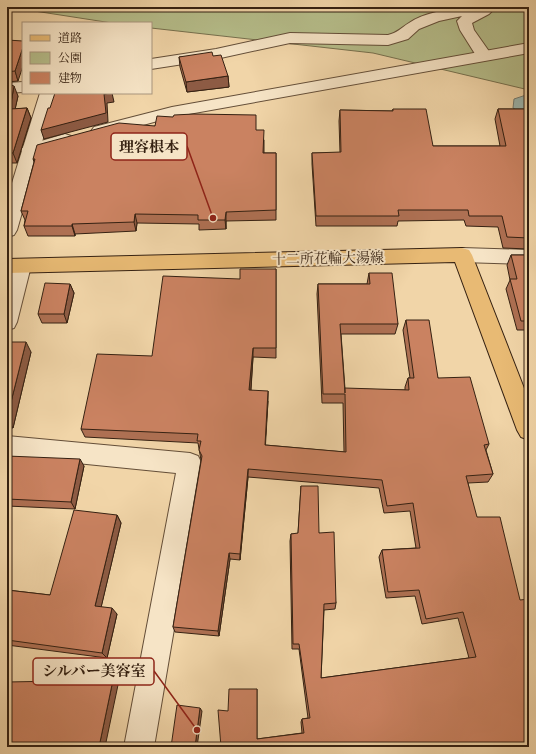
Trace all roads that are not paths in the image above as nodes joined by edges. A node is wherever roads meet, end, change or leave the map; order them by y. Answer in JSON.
{"nodes":[{"id":1,"x":489,"y":7,"type":"edge"},
{"id":2,"x":492,"y":7,"type":"edge"},
{"id":3,"x":529,"y":48,"type":"edge"},
{"id":4,"x":485,"y":58,"type":"junction"},
{"id":5,"x":152,"y":64,"type":"edge"},
{"id":6,"x":7,"y":88,"type":"edge"},
{"id":7,"x":22,"y":88,"type":"edge"},
{"id":8,"x":48,"y":94,"type":"edge"},
{"id":9,"x":30,"y":150,"type":"junction"},
{"id":10,"x":7,"y":230,"type":"edge"},
{"id":11,"x":462,"y":255,"type":"junction"},
{"id":12,"x":529,"y":257,"type":"edge"},
{"id":13,"x":14,"y":266,"type":"edge"},
{"id":14,"x":7,"y":322,"type":"edge"},
{"id":15,"x":529,"y":430,"type":"edge"},
{"id":16,"x":7,"y":446,"type":"edge"},
{"id":17,"x":139,"y":747,"type":"edge"}],
"edges":[{"from":1,"to":5,"type":"street"},
{"from":2,"to":4,"type":"street"},
{"from":3,"to":4,"type":"street"},
{"from":4,"to":9,"type":"street"},
{"from":6,"to":7,"type":"street"},
{"from":8,"to":9,"type":"street"},
{"from":9,"to":10,"type":"street"},
{"from":11,"to":12,"type":"street"},
{"from":11,"to":13,"type":"main road","name":"十二所花輪大湯線"},
{"from":11,"to":15,"type":"main road"},
{"from":13,"to":14,"type":"street"},
{"from":16,"to":17,"type":"street"}]}
